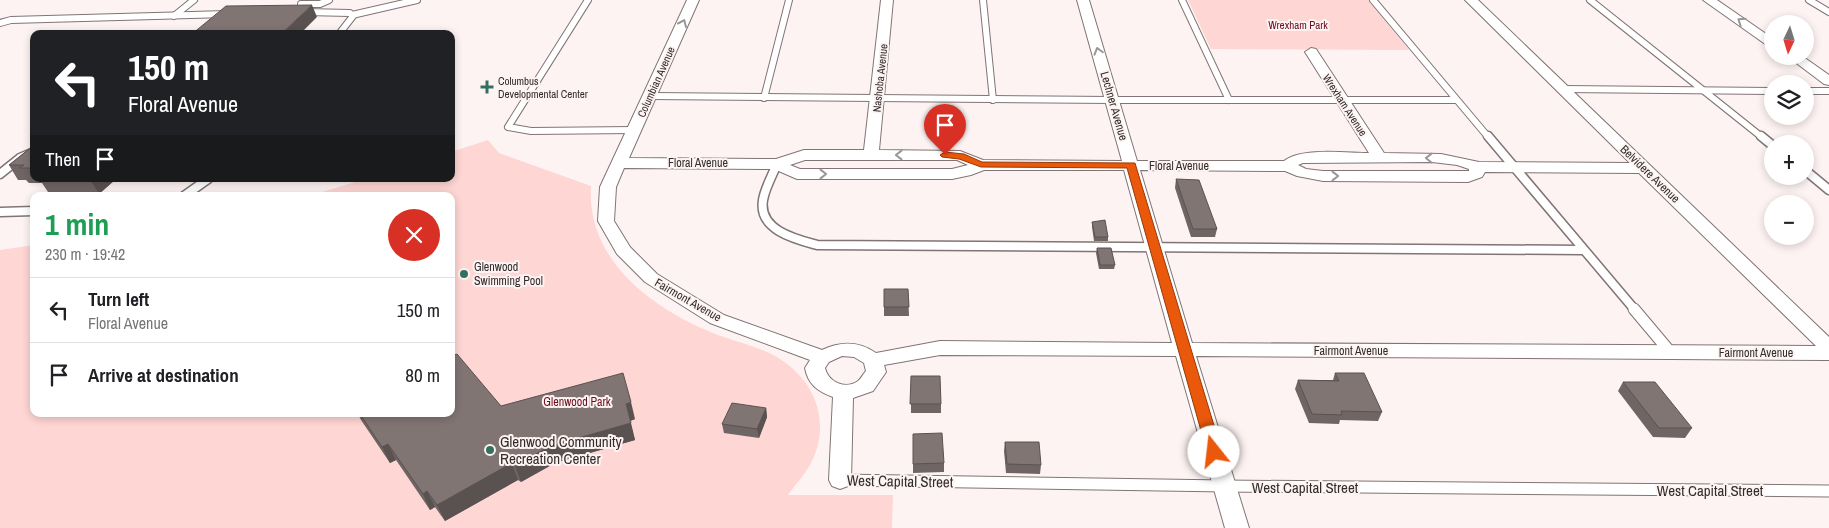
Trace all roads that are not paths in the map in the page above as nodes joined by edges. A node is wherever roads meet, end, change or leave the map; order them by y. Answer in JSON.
{"nodes":[{"id":1,"x":194,"y":0,"type":"edge"},
{"id":2,"x":329,"y":0,"type":"edge"},
{"id":3,"x":417,"y":0,"type":"edge"},
{"id":4,"x":588,"y":0,"type":"edge"},
{"id":5,"x":693,"y":0,"type":"edge"},
{"id":6,"x":789,"y":0,"type":"edge"},
{"id":7,"x":887,"y":0,"type":"edge"},
{"id":8,"x":983,"y":0,"type":"edge"},
{"id":9,"x":1083,"y":0,"type":"edge"},
{"id":10,"x":1182,"y":0,"type":"edge"},
{"id":11,"x":1373,"y":0,"type":"edge"},
{"id":12,"x":1471,"y":0,"type":"edge"},
{"id":13,"x":1590,"y":0,"type":"edge"},
{"id":14,"x":1709,"y":0,"type":"edge"},
{"id":15,"x":1809,"y":0,"type":"edge"},
{"id":16,"x":303,"y":2,"type":"edge"},
{"id":17,"x":292,"y":12,"type":"edge"},
{"id":18,"x":301,"y":12,"type":"edge"},
{"id":19,"x":1829,"y":12,"type":"edge"},
{"id":20,"x":234,"y":14,"type":"edge"},
{"id":21,"x":352,"y":15,"type":"junction"},
{"id":22,"x":174,"y":16,"type":"junction"},
{"id":23,"x":0,"y":17,"type":"edge"},
{"id":24,"x":11,"y":20,"type":"junction"},
{"id":25,"x":0,"y":23,"type":"edge"},
{"id":26,"x":343,"y":30,"type":"edge"},
{"id":27,"x":1764,"y":38,"type":"edge"},
{"id":28,"x":1311,"y":52,"type":"dead end"},
{"id":29,"x":1806,"y":65,"type":"edge"},
{"id":30,"x":1829,"y":81,"type":"edge"},
{"id":31,"x":1563,"y":89,"type":"junction"},
{"id":32,"x":1829,"y":90,"type":"edge"},
{"id":33,"x":1705,"y":91,"type":"junction"},
{"id":34,"x":1764,"y":91,"type":"edge"},
{"id":35,"x":1814,"y":91,"type":"edge"},
{"id":36,"x":650,"y":96,"type":"junction"},
{"id":37,"x":764,"y":98,"type":"junction"},
{"id":38,"x":878,"y":99,"type":"junction"},
{"id":39,"x":993,"y":100,"type":"junction"},
{"id":40,"x":1113,"y":100,"type":"junction"},
{"id":41,"x":1230,"y":100,"type":"junction"},
{"id":42,"x":1342,"y":100,"type":"junction"},
{"id":43,"x":1456,"y":100,"type":"junction"},
{"id":44,"x":634,"y":130,"type":"junction"},
{"id":45,"x":1764,"y":139,"type":"edge"},
{"id":46,"x":30,"y":154,"type":"edge"},
{"id":47,"x":871,"y":155,"type":"junction"},
{"id":48,"x":1380,"y":158,"type":"junction"},
{"id":49,"x":619,"y":163,"type":"junction"},
{"id":50,"x":776,"y":164,"type":"junction"},
{"id":51,"x":981,"y":164,"type":"junction"},
{"id":52,"x":1132,"y":165,"type":"junction"},
{"id":53,"x":1288,"y":166,"type":"junction"},
{"id":54,"x":1476,"y":167,"type":"junction"},
{"id":55,"x":1513,"y":167,"type":"junction"},
{"id":56,"x":1644,"y":168,"type":"junction"},
{"id":57,"x":0,"y":174,"type":"edge"},
{"id":58,"x":1814,"y":178,"type":"edge"},
{"id":59,"x":204,"y":182,"type":"edge"},
{"id":60,"x":1829,"y":190,"type":"edge"},
{"id":61,"x":190,"y":192,"type":"edge"},
{"id":62,"x":30,"y":211,"type":"edge"},
{"id":63,"x":0,"y":212,"type":"edge"},
{"id":64,"x":1154,"y":248,"type":"junction"},
{"id":65,"x":1583,"y":250,"type":"junction"},
{"id":66,"x":1829,"y":348,"type":"edge"},
{"id":67,"x":1184,"y":350,"type":"junction"},
{"id":68,"x":1671,"y":353,"type":"junction"},
{"id":69,"x":1829,"y":353,"type":"edge"},
{"id":70,"x":822,"y":357,"type":"junction"},
{"id":71,"x":873,"y":360,"type":"junction"},
{"id":72,"x":843,"y":392,"type":"junction"},
{"id":73,"x":840,"y":480,"type":"joint"},
{"id":74,"x":1225,"y":486,"type":"junction"},
{"id":75,"x":1829,"y":491,"type":"edge"},
{"id":76,"x":1237,"y":528,"type":"edge"}],
"edges":[{"from":1,"to":22,"type":"lane"},
{"from":2,"to":16,"type":"lane"},
{"from":3,"to":21,"type":"lane"},
{"from":4,"to":44,"type":"lane"},
{"from":36,"to":5,"type":"street","name":"Columbian Avenue","one_way":true},
{"from":6,"to":37,"type":"lane"},
{"from":7,"to":38,"type":"street","name":"Nashoba Avenue"},
{"from":8,"to":39,"type":"lane"},
{"from":40,"to":9,"type":"street","name":"Lechner Avenue","one_way":true},
{"from":10,"to":41,"type":"lane"},
{"from":11,"to":43,"type":"lane"},
{"from":12,"to":31,"type":"street","name":"Belvidere Avenue"},
{"from":13,"to":33,"type":"lane"},
{"from":27,"to":14,"type":"street","one_way":true},
{"from":15,"to":19,"type":"lane"},
{"from":16,"to":17,"type":"lane"},
{"from":18,"to":21,"type":"lane"},
{"from":20,"to":22,"type":"lane"},
{"from":21,"to":26,"type":"lane"},
{"from":22,"to":24,"type":"lane"},
{"from":23,"to":24,"type":"lane"},
{"from":24,"to":25,"type":"lane"},
{"from":28,"to":42,"type":"street","name":"Wrexham Avenue"},
{"from":29,"to":30,"type":"street"},
{"from":31,"to":33,"type":"lane"},
{"from":31,"to":56,"type":"street","name":"Belvidere Avenue"},
{"from":32,"to":35,"type":"lane"},
{"from":33,"to":34,"type":"lane"},
{"from":33,"to":45,"type":"lane"},
{"from":36,"to":37,"type":"lane"},
{"from":36,"to":44,"type":"street","name":"Columbian Avenue"},
{"from":37,"to":38,"type":"lane"},
{"from":38,"to":39,"type":"lane"},
{"from":38,"to":47,"type":"street","name":"Nashoba Avenue"},
{"from":39,"to":40,"type":"lane"},
{"from":40,"to":41,"type":"lane"},
{"from":40,"to":52,"type":"street","name":"Lechner Avenue"},
{"from":41,"to":42,"type":"lane"},
{"from":42,"to":43,"type":"lane"},
{"from":42,"to":48,"type":"street","name":"Wrexham Avenue"},
{"from":43,"to":55,"type":"lane"},
{"from":44,"to":49,"type":"street","name":"Columbian Avenue"},
{"from":46,"to":57,"type":"lane"},
{"from":47,"to":50,"type":"street","name":"Floral Avenue"},
{"from":51,"to":47,"type":"street","name":"Floral Avenue","one_way":true},
{"from":48,"to":53,"type":"street","name":"Floral Avenue"},
{"from":54,"to":48,"type":"street","name":"Floral Avenue","one_way":true},
{"from":49,"to":50,"type":"street","name":"Floral Avenue"},
{"from":49,"to":70,"type":"street","name":"Fairmont Avenue"},
{"from":50,"to":51,"type":"street","name":"Floral Avenue","one_way":true},
{"from":50,"to":64,"type":"lane"},
{"from":51,"to":52,"type":"street","name":"Floral Avenue"},
{"from":52,"to":53,"type":"street","name":"Floral Avenue"},
{"from":52,"to":64,"type":"street","name":"Lechner Avenue"},
{"from":53,"to":54,"type":"street","name":"Floral Avenue","one_way":true},
{"from":54,"to":55,"type":"street","name":"Floral Avenue"},
{"from":55,"to":56,"type":"street","name":"Floral Avenue"},
{"from":55,"to":65,"type":"lane"},
{"from":56,"to":66,"type":"street","name":"Belvidere Avenue"},
{"from":58,"to":60,"type":"lane"},
{"from":59,"to":61,"type":"lane"},
{"from":62,"to":63,"type":"lane"},
{"from":64,"to":65,"type":"lane"},
{"from":64,"to":67,"type":"street","name":"Lechner Avenue"},
{"from":65,"to":68,"type":"lane"},
{"from":67,"to":68,"type":"street","name":"Fairmont Avenue"},
{"from":67,"to":71,"type":"street","name":"Fairmont Avenue"},
{"from":67,"to":74,"type":"street","name":"Lechner Avenue"},
{"from":68,"to":69,"type":"street","name":"Fairmont Avenue"},
{"from":70,"to":71,"type":"street"},
{"from":70,"to":72,"type":"street"},
{"from":71,"to":72,"type":"street"},
{"from":72,"to":73,"type":"street","name":"West Capital Street"},
{"from":73,"to":74,"type":"lane","name":"West Capital Street"},
{"from":74,"to":75,"type":"lane","name":"West Capital Street"},
{"from":74,"to":76,"type":"street","name":"Lechner Avenue"}]}
